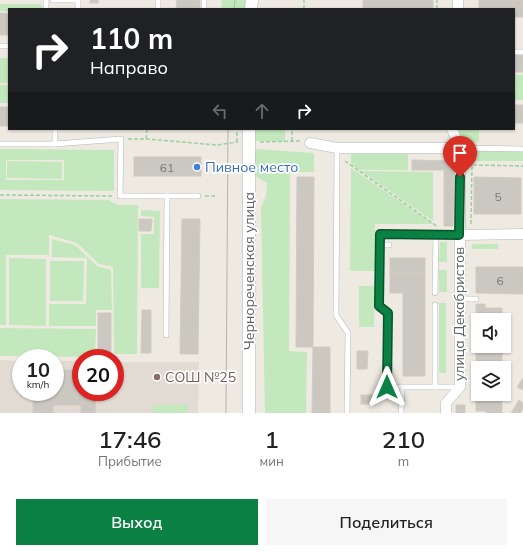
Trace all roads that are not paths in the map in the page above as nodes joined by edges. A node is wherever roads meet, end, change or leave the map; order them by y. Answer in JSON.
{"nodes":[{"id":1,"x":54,"y":0,"type":"edge"},
{"id":2,"x":78,"y":0,"type":"edge"},
{"id":3,"x":55,"y":130,"type":"edge"},
{"id":4,"x":249,"y":130,"type":"edge"},
{"id":5,"x":452,"y":130,"type":"edge"},
{"id":6,"x":310,"y":143,"type":"road end"},
{"id":7,"x":0,"y":144,"type":"edge"},
{"id":8,"x":55,"y":144,"type":"junction"},
{"id":9,"x":460,"y":148,"type":"junction"},
{"id":10,"x":523,"y":149,"type":"edge"},
{"id":11,"x":337,"y":152,"type":"junction"},
{"id":12,"x":167,"y":196,"type":"junction"},
{"id":13,"x":198,"y":196,"type":"road end"},
{"id":14,"x":436,"y":234,"type":"junction"},
{"id":15,"x":523,"y":234,"type":"edge"},
{"id":16,"x":454,"y":235,"type":"junction"},
{"id":17,"x":380,"y":245,"type":"junction"},
{"id":18,"x":389,"y":245,"type":"dead end"},
{"id":19,"x":435,"y":293,"type":"dead end"},
{"id":20,"x":460,"y":299,"type":"junction"},
{"id":21,"x":476,"y":299,"type":"dead end"},
{"id":22,"x":435,"y":305,"type":"dead end"},
{"id":23,"x":166,"y":335,"type":"dead end"},
{"id":24,"x":402,"y":387,"type":"junction"},
{"id":25,"x":435,"y":387,"type":"junction"},
{"id":26,"x":460,"y":387,"type":"junction"},
{"id":27,"x":249,"y":413,"type":"edge"},
{"id":28,"x":347,"y":413,"type":"edge"},
{"id":29,"x":402,"y":413,"type":"edge"},
{"id":30,"x":446,"y":413,"type":"edge"}],
"edges":[{"from":1,"to":2,"type":"lane"},
{"from":3,"to":8,"type":"lane"},
{"from":4,"to":27,"type":"street","name":"Чернореченская улица"},
{"from":5,"to":9,"type":"street"},
{"from":6,"to":11,"type":"street"},
{"from":7,"to":8,"type":"lane"},
{"from":8,"to":12,"type":"lane"},
{"from":9,"to":10,"type":"lane"},
{"from":9,"to":11,"type":"street"},
{"from":9,"to":16,"type":"street","name":"улица Декабристов"},
{"from":11,"to":28,"type":"lane"},
{"from":12,"to":13,"type":"lane"},
{"from":12,"to":23,"type":"lane"},
{"from":14,"to":16,"type":"lane"},
{"from":14,"to":17,"type":"lane"},
{"from":14,"to":19,"type":"lane"},
{"from":15,"to":16,"type":"street"},
{"from":16,"to":20,"type":"street","name":"улица Декабристов"},
{"from":17,"to":18,"type":"lane"},
{"from":17,"to":24,"type":"lane"},
{"from":20,"to":21,"type":"lane"},
{"from":20,"to":26,"type":"street","name":"улица Декабристов"},
{"from":22,"to":25,"type":"lane"},
{"from":24,"to":25,"type":"lane"},
{"from":24,"to":29,"type":"lane"},
{"from":25,"to":26,"type":"lane"},
{"from":26,"to":30,"type":"street","name":"улица Декабристов"}]}
